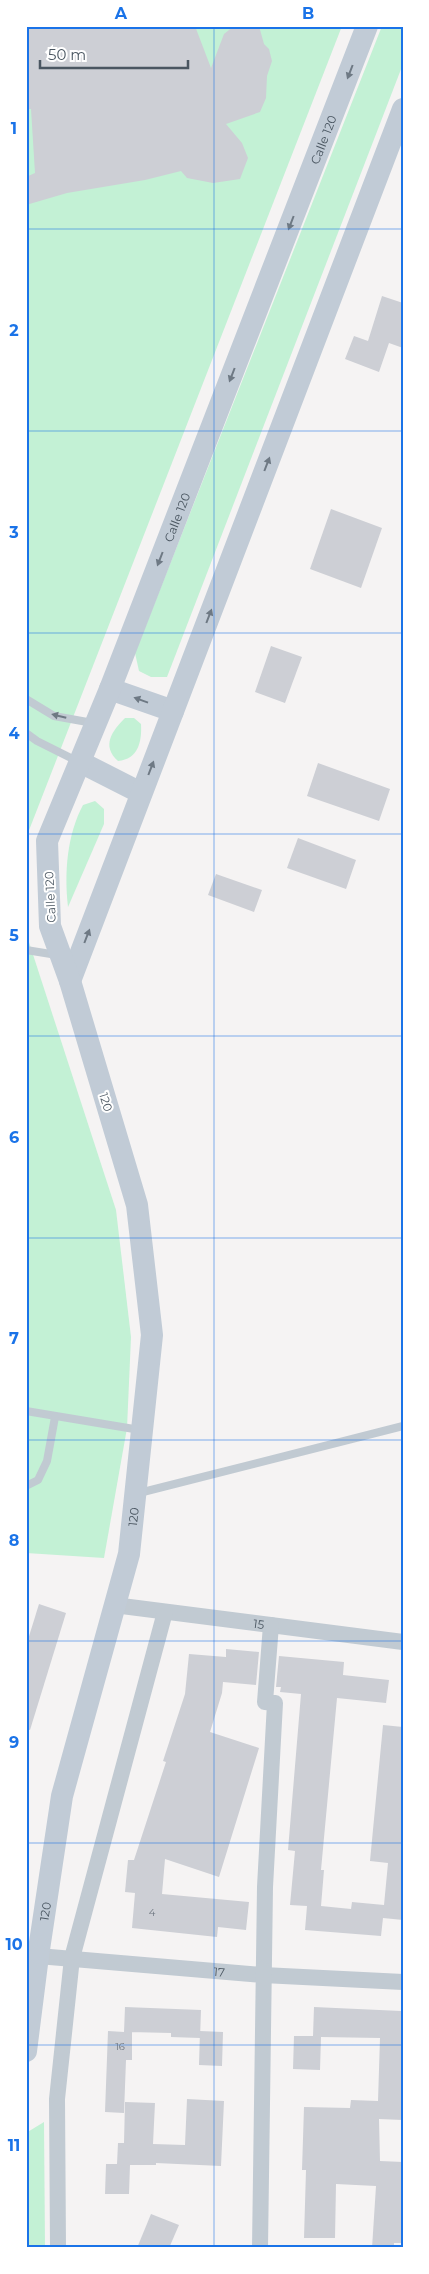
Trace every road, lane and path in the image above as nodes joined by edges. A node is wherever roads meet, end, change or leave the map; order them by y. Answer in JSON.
{"nodes":[{"id":1,"x":367,"y":26,"type":"edge"},
{"id":2,"x":403,"y":109,"type":"edge"},
{"id":3,"x":110,"y":689,"type":"junction"},
{"id":4,"x":26,"y":699,"type":"edge"},
{"id":5,"x":173,"y":711,"type":"junction"},
{"id":6,"x":96,"y":724,"type":"junction"},
{"id":7,"x":26,"y":733,"type":"edge"},
{"id":8,"x":80,"y":762,"type":"junction"},
{"id":9,"x":141,"y":793,"type":"junction"},
{"id":10,"x":26,"y":950,"type":"edge"},
{"id":11,"x":61,"y":956,"type":"junction"},
{"id":12,"x":70,"y":982,"type":"junction"},
{"id":13,"x":26,"y":1411,"type":"edge"},
{"id":14,"x":56,"y":1417,"type":"junction"},
{"id":15,"x":403,"y":1426,"type":"edge"},
{"id":16,"x":142,"y":1430,"type":"junction"},
{"id":17,"x":26,"y":1486,"type":"edge"},
{"id":18,"x":135,"y":1494,"type":"junction"},
{"id":19,"x":114,"y":1605,"type":"junction"},
{"id":20,"x":164,"y":1612,"type":"junction"},
{"id":21,"x":271,"y":1625,"type":"junction"},
{"id":22,"x":403,"y":1642,"type":"edge"},
{"id":23,"x":38,"y":1956,"type":"junction"},
{"id":24,"x":72,"y":1958,"type":"junction"},
{"id":25,"x":263,"y":1975,"type":"junction"},
{"id":26,"x":403,"y":1982,"type":"edge"},
{"id":27,"x":26,"y":2051,"type":"edge"},
{"id":28,"x":58,"y":2248,"type":"edge"},
{"id":29,"x":260,"y":2248,"type":"edge"}],
"edges":[{"from":1,"to":3,"type":"main road","name":"Calle 120","one_way":true},
{"from":5,"to":2,"type":"main road","one_way":true},
{"from":5,"to":3,"type":"main road","one_way":true},
{"from":3,"to":6,"type":"main road","name":"Calle 120"},
{"from":6,"to":4,"type":"lane","one_way":true},
{"from":9,"to":5,"type":"main road","one_way":true},
{"from":6,"to":8,"type":"main road","name":"Calle 120"},
{"from":7,"to":8,"type":"lane"},
{"from":8,"to":9,"type":"main road"},
{"from":8,"to":11,"type":"main road","name":"Calle 120"},
{"from":12,"to":9,"type":"main road","one_way":true},
{"from":10,"to":11,"type":"lane"},
{"from":11,"to":12,"type":"main road","name":"Calle 120"},
{"from":12,"to":16,"type":"main road","name":"120"},
{"from":13,"to":14,"type":"lane"},
{"from":14,"to":16,"type":"lane"},
{"from":14,"to":17,"type":"lane"},
{"from":15,"to":18,"type":"lane"},
{"from":16,"to":18,"type":"main road","name":"120"},
{"from":18,"to":19,"type":"main road","name":"120"},
{"from":19,"to":20,"type":"street","name":"15"},
{"from":19,"to":23,"type":"main road","name":"120"},
{"from":20,"to":21,"type":"street","name":"15"},
{"from":20,"to":24,"type":"street"},
{"from":21,"to":22,"type":"street","name":"15"},
{"from":21,"to":25,"type":"street"},
{"from":23,"to":24,"type":"street","name":"17"},
{"from":23,"to":27,"type":"main road","name":"120"},
{"from":24,"to":25,"type":"street","name":"17"},
{"from":24,"to":28,"type":"street"},
{"from":25,"to":26,"type":"street","name":"17"},
{"from":25,"to":29,"type":"street"}]}
